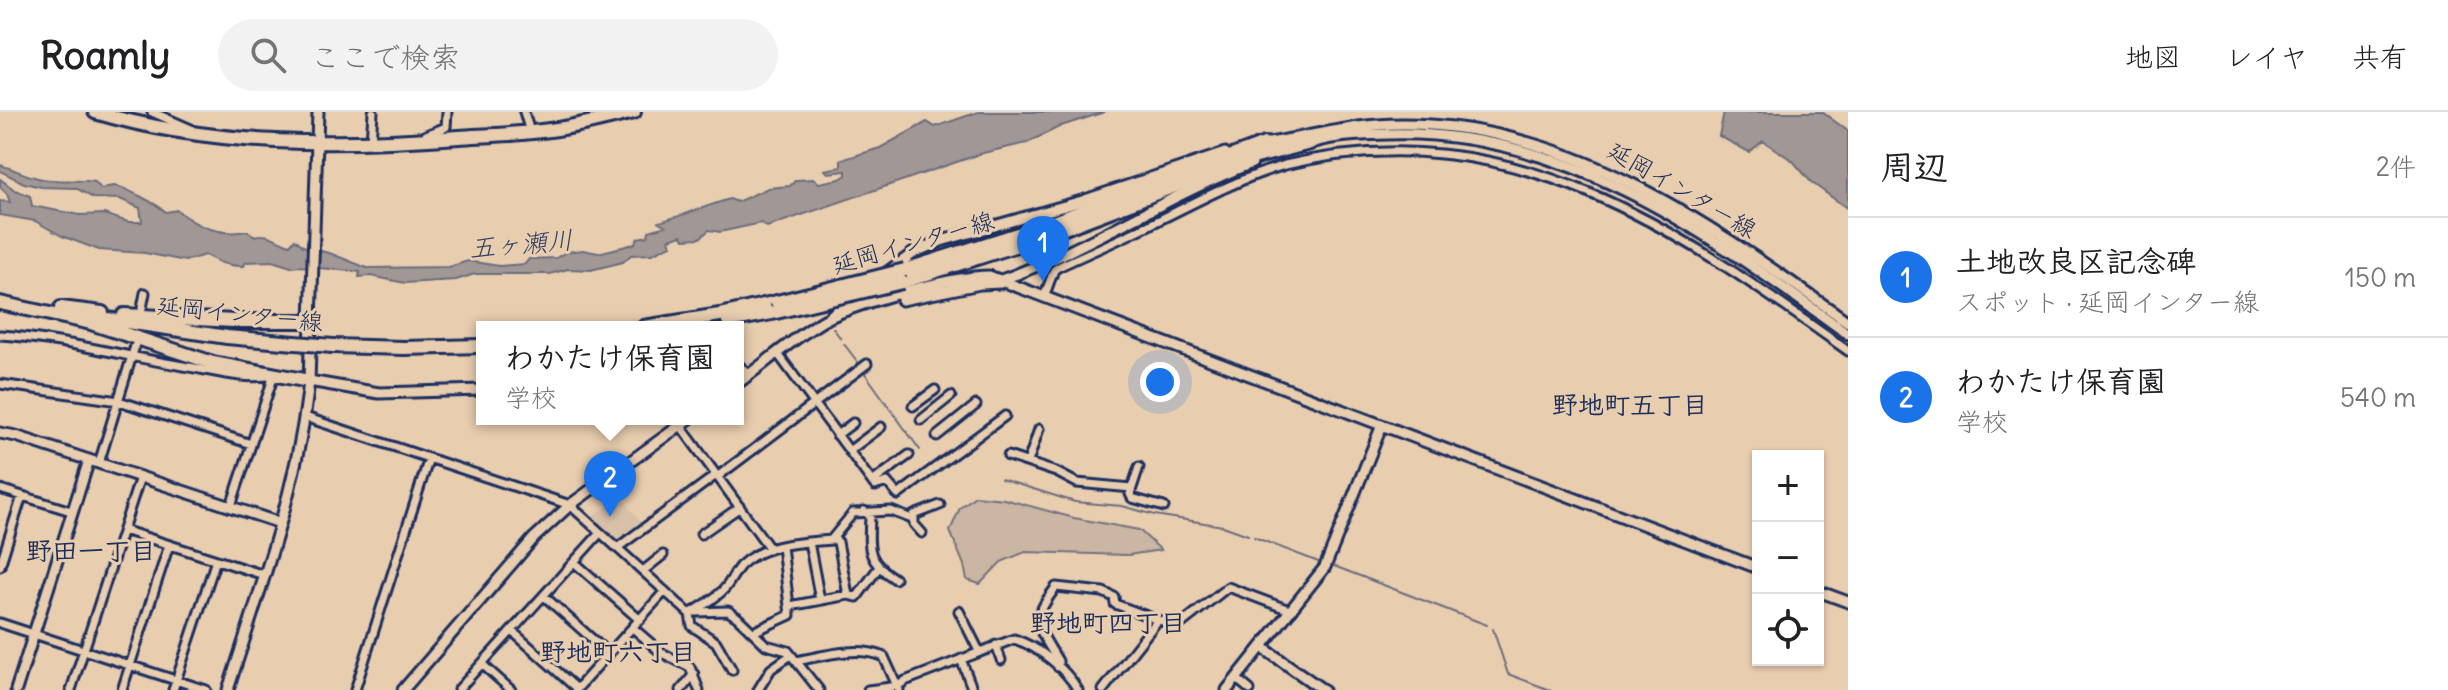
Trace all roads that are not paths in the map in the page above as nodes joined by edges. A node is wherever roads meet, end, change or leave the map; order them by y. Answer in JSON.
{"nodes":[{"id":1,"x":152,"y":112,"type":"edge"},
{"id":2,"x":318,"y":112,"type":"edge"},
{"id":3,"x":373,"y":112,"type":"edge"},
{"id":4,"x":447,"y":112,"type":"edge"},
{"id":5,"x":524,"y":112,"type":"edge"},
{"id":6,"x":634,"y":112,"type":"edge"},
{"id":7,"x":100,"y":113,"type":"edge"},
{"id":8,"x":530,"y":132,"type":"junction"},
{"id":9,"x":210,"y":137,"type":"junction"},
{"id":10,"x":413,"y":141,"type":"junction"},
{"id":11,"x":371,"y":142,"type":"junction"},
{"id":12,"x":1310,"y":143,"type":"junction"},
{"id":13,"x":1265,"y":144,"type":"junction"},
{"id":14,"x":318,"y":149,"type":"junction"},
{"id":15,"x":904,"y":276,"type":"junction"},
{"id":16,"x":998,"y":281,"type":"junction"},
{"id":17,"x":145,"y":293,"type":"dead end"},
{"id":18,"x":1044,"y":297,"type":"junction"},
{"id":19,"x":0,"y":302,"type":"edge"},
{"id":20,"x":30,"y":305,"type":"junction"},
{"id":21,"x":774,"y":307,"type":"junction"},
{"id":22,"x":142,"y":308,"type":"dead end"},
{"id":23,"x":310,"y":314,"type":"junction"},
{"id":24,"x":827,"y":319,"type":"junction"},
{"id":25,"x":682,"y":321,"type":"edge"},
{"id":26,"x":715,"y":321,"type":"edge"},
{"id":27,"x":1848,"y":322,"type":"edge"},
{"id":28,"x":1848,"y":334,"type":"edge"},
{"id":29,"x":0,"y":335,"type":"edge"},
{"id":30,"x":135,"y":346,"type":"dead end"},
{"id":31,"x":476,"y":346,"type":"edge"},
{"id":32,"x":1848,"y":351,"type":"edge"},
{"id":33,"x":778,"y":354,"type":"junction"},
{"id":34,"x":132,"y":358,"type":"junction"},
{"id":35,"x":867,"y":364,"type":"dead end"},
{"id":36,"x":744,"y":371,"type":"edge"},
{"id":37,"x":274,"y":375,"type":"junction"},
{"id":38,"x":749,"y":375,"type":"junction"},
{"id":39,"x":744,"y":379,"type":"edge"},
{"id":40,"x":309,"y":381,"type":"junction"},
{"id":41,"x":0,"y":384,"type":"edge"},
{"id":42,"x":476,"y":390,"type":"edge"},
{"id":43,"x":935,"y":390,"type":"dead end"},
{"id":44,"x":951,"y":396,"type":"dead end"},
{"id":45,"x":119,"y":401,"type":"junction"},
{"id":46,"x":815,"y":404,"type":"junction"},
{"id":47,"x":976,"y":405,"type":"dead end"},
{"id":48,"x":913,"y":406,"type":"dead end"},
{"id":49,"x":1005,"y":416,"type":"dead end"},
{"id":50,"x":305,"y":417,"type":"junction"},
{"id":51,"x":921,"y":420,"type":"dead end"},
{"id":52,"x":853,"y":423,"type":"dead end"},
{"id":53,"x":680,"y":425,"type":"edge"},
{"id":54,"x":686,"y":425,"type":"edge"},
{"id":55,"x":1382,"y":425,"type":"junction"},
{"id":56,"x":881,"y":427,"type":"dead end"},
{"id":57,"x":1039,"y":429,"type":"dead end"},
{"id":58,"x":0,"y":433,"type":"edge"},
{"id":59,"x":837,"y":435,"type":"junction"},
{"id":60,"x":937,"y":436,"type":"dead end"},
{"id":61,"x":251,"y":444,"type":"junction"},
{"id":62,"x":849,"y":451,"type":"junction"},
{"id":63,"x":909,"y":455,"type":"dead end"},
{"id":64,"x":1008,"y":456,"type":"dead end"},
{"id":65,"x":429,"y":458,"type":"junction"},
{"id":66,"x":94,"y":462,"type":"junction"},
{"id":67,"x":1028,"y":462,"type":"junction"},
{"id":68,"x":1139,"y":467,"type":"dead end"},
{"id":69,"x":717,"y":476,"type":"junction"},
{"id":70,"x":140,"y":477,"type":"junction"},
{"id":71,"x":872,"y":482,"type":"junction"},
{"id":72,"x":1132,"y":488,"type":"junction"},
{"id":73,"x":0,"y":489,"type":"edge"},
{"id":74,"x":898,"y":495,"type":"junction"},
{"id":75,"x":22,"y":496,"type":"junction"},
{"id":76,"x":570,"y":505,"type":"junction"},
{"id":77,"x":940,"y":505,"type":"dead end"},
{"id":78,"x":231,"y":506,"type":"junction"},
{"id":79,"x":740,"y":507,"type":"junction"},
{"id":80,"x":1164,"y":507,"type":"dead end"},
{"id":81,"x":71,"y":511,"type":"junction"},
{"id":82,"x":864,"y":511,"type":"junction"},
{"id":83,"x":891,"y":511,"type":"junction"},
{"id":84,"x":912,"y":519,"type":"junction"},
{"id":85,"x":280,"y":523,"type":"junction"},
{"id":86,"x":123,"y":530,"type":"junction"},
{"id":87,"x":600,"y":533,"type":"junction"},
{"id":88,"x":922,"y":533,"type":"dead end"},
{"id":89,"x":701,"y":534,"type":"dead end"},
{"id":90,"x":834,"y":539,"type":"junction"},
{"id":91,"x":809,"y":542,"type":"junction"},
{"id":92,"x":169,"y":545,"type":"junction"},
{"id":93,"x":782,"y":546,"type":"junction"},
{"id":94,"x":617,"y":548,"type":"junction"},
{"id":95,"x":770,"y":549,"type":"junction"},
{"id":96,"x":663,"y":555,"type":"dead end"},
{"id":97,"x":216,"y":560,"type":"junction"},
{"id":98,"x":574,"y":562,"type":"junction"},
{"id":99,"x":0,"y":566,"type":"edge"},
{"id":100,"x":1752,"y":566,"type":"edge"},
{"id":101,"x":879,"y":567,"type":"junction"},
{"id":102,"x":643,"y":571,"type":"junction"},
{"id":103,"x":264,"y":575,"type":"junction"},
{"id":104,"x":895,"y":579,"type":"dead end"},
{"id":105,"x":665,"y":591,"type":"junction"},
{"id":106,"x":1824,"y":593,"type":"edge"},
{"id":107,"x":848,"y":595,"type":"junction"},
{"id":108,"x":544,"y":596,"type":"junction"},
{"id":109,"x":820,"y":600,"type":"junction"},
{"id":110,"x":1848,"y":602,"type":"edge"},
{"id":111,"x":790,"y":606,"type":"junction"},
{"id":112,"x":959,"y":611,"type":"dead end"},
{"id":113,"x":1292,"y":611,"type":"junction"},
{"id":114,"x":690,"y":614,"type":"junction"},
{"id":115,"x":640,"y":620,"type":"junction"},
{"id":116,"x":1158,"y":620,"type":"junction"},
{"id":117,"x":0,"y":623,"type":"edge"},
{"id":118,"x":633,"y":628,"type":"junction"},
{"id":119,"x":512,"y":631,"type":"junction"},
{"id":120,"x":753,"y":632,"type":"junction"},
{"id":121,"x":34,"y":634,"type":"junction"},
{"id":122,"x":996,"y":645,"type":"junction"},
{"id":123,"x":1262,"y":647,"type":"junction"},
{"id":124,"x":84,"y":650,"type":"junction"},
{"id":125,"x":979,"y":651,"type":"junction"},
{"id":126,"x":609,"y":654,"type":"junction"},
{"id":127,"x":793,"y":658,"type":"junction"},
{"id":128,"x":961,"y":659,"type":"junction"},
{"id":129,"x":1001,"y":660,"type":"dead end"},
{"id":130,"x":482,"y":664,"type":"junction"},
{"id":131,"x":130,"y":665,"type":"junction"},
{"id":132,"x":1058,"y":667,"type":"junction"},
{"id":133,"x":732,"y":670,"type":"dead end"},
{"id":134,"x":694,"y":674,"type":"junction"},
{"id":135,"x":1237,"y":679,"type":"junction"},
{"id":136,"x":176,"y":680,"type":"junction"},
{"id":137,"x":899,"y":688,"type":"edge"},
{"id":138,"x":972,"y":688,"type":"dead end"},
{"id":139,"x":576,"y":689,"type":"edge"},
{"id":140,"x":16,"y":690,"type":"edge"},
{"id":141,"x":71,"y":690,"type":"edge"},
{"id":142,"x":122,"y":690,"type":"edge"},
{"id":143,"x":173,"y":690,"type":"edge"},
{"id":144,"x":206,"y":690,"type":"edge"},
{"id":145,"x":228,"y":690,"type":"edge"},
{"id":146,"x":355,"y":690,"type":"edge"},
{"id":147,"x":403,"y":690,"type":"edge"},
{"id":148,"x":458,"y":690,"type":"edge"},
{"id":149,"x":511,"y":690,"type":"edge"},
{"id":150,"x":681,"y":690,"type":"edge"},
{"id":151,"x":699,"y":690,"type":"edge"},
{"id":152,"x":758,"y":690,"type":"edge"},
{"id":153,"x":819,"y":690,"type":"edge"},
{"id":154,"x":870,"y":690,"type":"edge"},
{"id":155,"x":1078,"y":690,"type":"edge"},
{"id":156,"x":1103,"y":690,"type":"edge"},
{"id":157,"x":1227,"y":690,"type":"edge"},
{"id":158,"x":1250,"y":690,"type":"edge"},
{"id":159,"x":1323,"y":690,"type":"edge"}],
"edges":[{"from":1,"to":9,"type":"street"},
{"from":2,"to":14,"type":"street"},
{"from":3,"to":11,"type":"street"},
{"from":4,"to":10,"type":"street"},
{"from":5,"to":8,"type":"street"},
{"from":6,"to":8,"type":"highway"},
{"from":7,"to":9,"type":"highway"},
{"from":8,"to":10,"type":"highway"},
{"from":9,"to":14,"type":"highway"},
{"from":10,"to":11,"type":"highway"},
{"from":11,"to":14,"type":"highway"},
{"from":12,"to":15,"type":"highway","name":"延岡インター線"},
{"from":12,"to":16,"type":"street"},
{"from":12,"to":28,"type":"street","name":"延岡インター線"},
{"from":13,"to":15,"type":"highway","name":"延岡インター線"},
{"from":13,"to":24,"type":"street"},
{"from":13,"to":27,"type":"street","name":"延岡インター線"},
{"from":14,"to":23,"type":"street"},
{"from":15,"to":21,"type":"highway","name":"延岡インター線","bridge":true},
{"from":16,"to":18,"type":"street"},
{"from":16,"to":24,"type":"street"},
{"from":17,"to":22,"type":"street"},
{"from":18,"to":32,"type":"street"},
{"from":18,"to":55,"type":"street"},
{"from":19,"to":20,"type":"highway","name":"延岡インター線"},
{"from":19,"to":37,"type":"highway"},
{"from":20,"to":23,"type":"highway"},
{"from":20,"to":31,"type":"highway","name":"延岡インター線","bridge":true},
{"from":21,"to":25,"type":"highway","name":"延岡インター線"},
{"from":21,"to":26,"type":"highway","name":"延岡インター線"},
{"from":23,"to":40,"type":"street"},
{"from":24,"to":33,"type":"street"},
{"from":29,"to":34,"type":"street"},
{"from":30,"to":34,"type":"street"},
{"from":33,"to":38,"type":"street"},
{"from":33,"to":46,"type":"street"},
{"from":34,"to":37,"type":"street"},
{"from":34,"to":45,"type":"street"},
{"from":35,"to":46,"type":"street"},
{"from":36,"to":38,"type":"street"},
{"from":37,"to":40,"type":"highway"},
{"from":37,"to":61,"type":"street"},
{"from":38,"to":39,"type":"street"},
{"from":40,"to":42,"type":"street"},
{"from":40,"to":50,"type":"street"},
{"from":41,"to":45,"type":"street"},
{"from":43,"to":48,"type":"street"},
{"from":44,"to":51,"type":"street"},
{"from":45,"to":61,"type":"street"},
{"from":45,"to":66,"type":"street"},
{"from":46,"to":59,"type":"street"},
{"from":46,"to":69,"type":"street"},
{"from":47,"to":60,"type":"street"},
{"from":49,"to":74,"type":"street"},
{"from":50,"to":65,"type":"street"},
{"from":50,"to":85,"type":"street"},
{"from":52,"to":59,"type":"street"},
{"from":53,"to":76,"type":"street"},
{"from":54,"to":69,"type":"street"},
{"from":55,"to":100,"type":"street"},
{"from":55,"to":113,"type":"street"},
{"from":56,"to":62,"type":"street"},
{"from":57,"to":67,"type":"street"},
{"from":58,"to":66,"type":"street"},
{"from":59,"to":62,"type":"street"},
{"from":61,"to":78,"type":"street"},
{"from":62,"to":71,"type":"street"},
{"from":63,"to":71,"type":"street"},
{"from":64,"to":67,"type":"street"},
{"from":65,"to":76,"type":"street"},
{"from":65,"to":146,"type":"street"},
{"from":66,"to":70,"type":"street"},
{"from":66,"to":81,"type":"street"},
{"from":67,"to":72,"type":"street"},
{"from":68,"to":72,"type":"street"},
{"from":69,"to":79,"type":"street"},
{"from":69,"to":94,"type":"street"},
{"from":70,"to":78,"type":"street"},
{"from":70,"to":86,"type":"street"},
{"from":71,"to":74,"type":"street"},
{"from":72,"to":80,"type":"street"},
{"from":73,"to":75,"type":"street"},
{"from":74,"to":83,"type":"street"},
{"from":75,"to":81,"type":"street"},
{"from":75,"to":99,"type":"street"},
{"from":76,"to":87,"type":"street"},
{"from":76,"to":147,"type":"street"},
{"from":77,"to":84,"type":"street"},
{"from":78,"to":85,"type":"street"},
{"from":79,"to":89,"type":"street"},
{"from":79,"to":95,"type":"street"},
{"from":81,"to":121,"type":"street"},
{"from":82,"to":83,"type":"street"},
{"from":82,"to":90,"type":"street"},
{"from":82,"to":101,"type":"street"},
{"from":83,"to":84,"type":"street"},
{"from":84,"to":88,"type":"street"},
{"from":85,"to":103,"type":"street"},
{"from":86,"to":92,"type":"street"},
{"from":86,"to":124,"type":"street"},
{"from":87,"to":94,"type":"street"},
{"from":87,"to":98,"type":"street"},
{"from":90,"to":91,"type":"street"},
{"from":90,"to":107,"type":"street"},
{"from":91,"to":93,"type":"street"},
{"from":91,"to":109,"type":"street"},
{"from":92,"to":97,"type":"street"},
{"from":92,"to":131,"type":"street"},
{"from":93,"to":95,"type":"street"},
{"from":93,"to":111,"type":"street"},
{"from":94,"to":102,"type":"street"},
{"from":95,"to":114,"type":"street"},
{"from":96,"to":102,"type":"street"},
{"from":97,"to":103,"type":"street"},
{"from":97,"to":136,"type":"street"},
{"from":98,"to":108,"type":"street"},
{"from":98,"to":115,"type":"street"},
{"from":101,"to":104,"type":"street"},
{"from":101,"to":107,"type":"street"},
{"from":102,"to":105,"type":"street"},
{"from":103,"to":145,"type":"street"},
{"from":105,"to":114,"type":"street"},
{"from":105,"to":115,"type":"street"},
{"from":106,"to":110,"type":"street"},
{"from":107,"to":109,"type":"street"},
{"from":108,"to":119,"type":"street"},
{"from":108,"to":126,"type":"street"},
{"from":109,"to":111,"type":"street"},
{"from":111,"to":120,"type":"street"},
{"from":112,"to":125,"type":"street"},
{"from":113,"to":116,"type":"street"},
{"from":113,"to":123,"type":"street"},
{"from":114,"to":120,"type":"street"},
{"from":114,"to":133,"type":"street"},
{"from":115,"to":118,"type":"street"},
{"from":116,"to":132,"type":"street"},
{"from":116,"to":156,"type":"street"},
{"from":117,"to":121,"type":"street"},
{"from":118,"to":126,"type":"street"},
{"from":118,"to":134,"type":"street"},
{"from":119,"to":130,"type":"street"},
{"from":119,"to":139,"type":"street"},
{"from":120,"to":127,"type":"street"},
{"from":121,"to":124,"type":"street"},
{"from":121,"to":140,"type":"street"},
{"from":122,"to":125,"type":"street"},
{"from":122,"to":129,"type":"street"},
{"from":122,"to":132,"type":"street"},
{"from":123,"to":135,"type":"street"},
{"from":123,"to":159,"type":"street"},
{"from":124,"to":131,"type":"street"},
{"from":124,"to":141,"type":"street"},
{"from":125,"to":128,"type":"street"},
{"from":126,"to":139,"type":"street"},
{"from":127,"to":137,"type":"street"},
{"from":127,"to":152,"type":"street"},
{"from":127,"to":153,"type":"street"},
{"from":128,"to":137,"type":"street"},
{"from":128,"to":138,"type":"street"},
{"from":130,"to":148,"type":"street"},
{"from":130,"to":149,"type":"street"},
{"from":131,"to":136,"type":"street"},
{"from":131,"to":142,"type":"street"},
{"from":132,"to":155,"type":"street"},
{"from":134,"to":150,"type":"street"},
{"from":134,"to":151,"type":"street"},
{"from":135,"to":157,"type":"street"},
{"from":135,"to":158,"type":"street"},
{"from":136,"to":143,"type":"street"},
{"from":136,"to":144,"type":"street"},
{"from":137,"to":154,"type":"street"}]}
